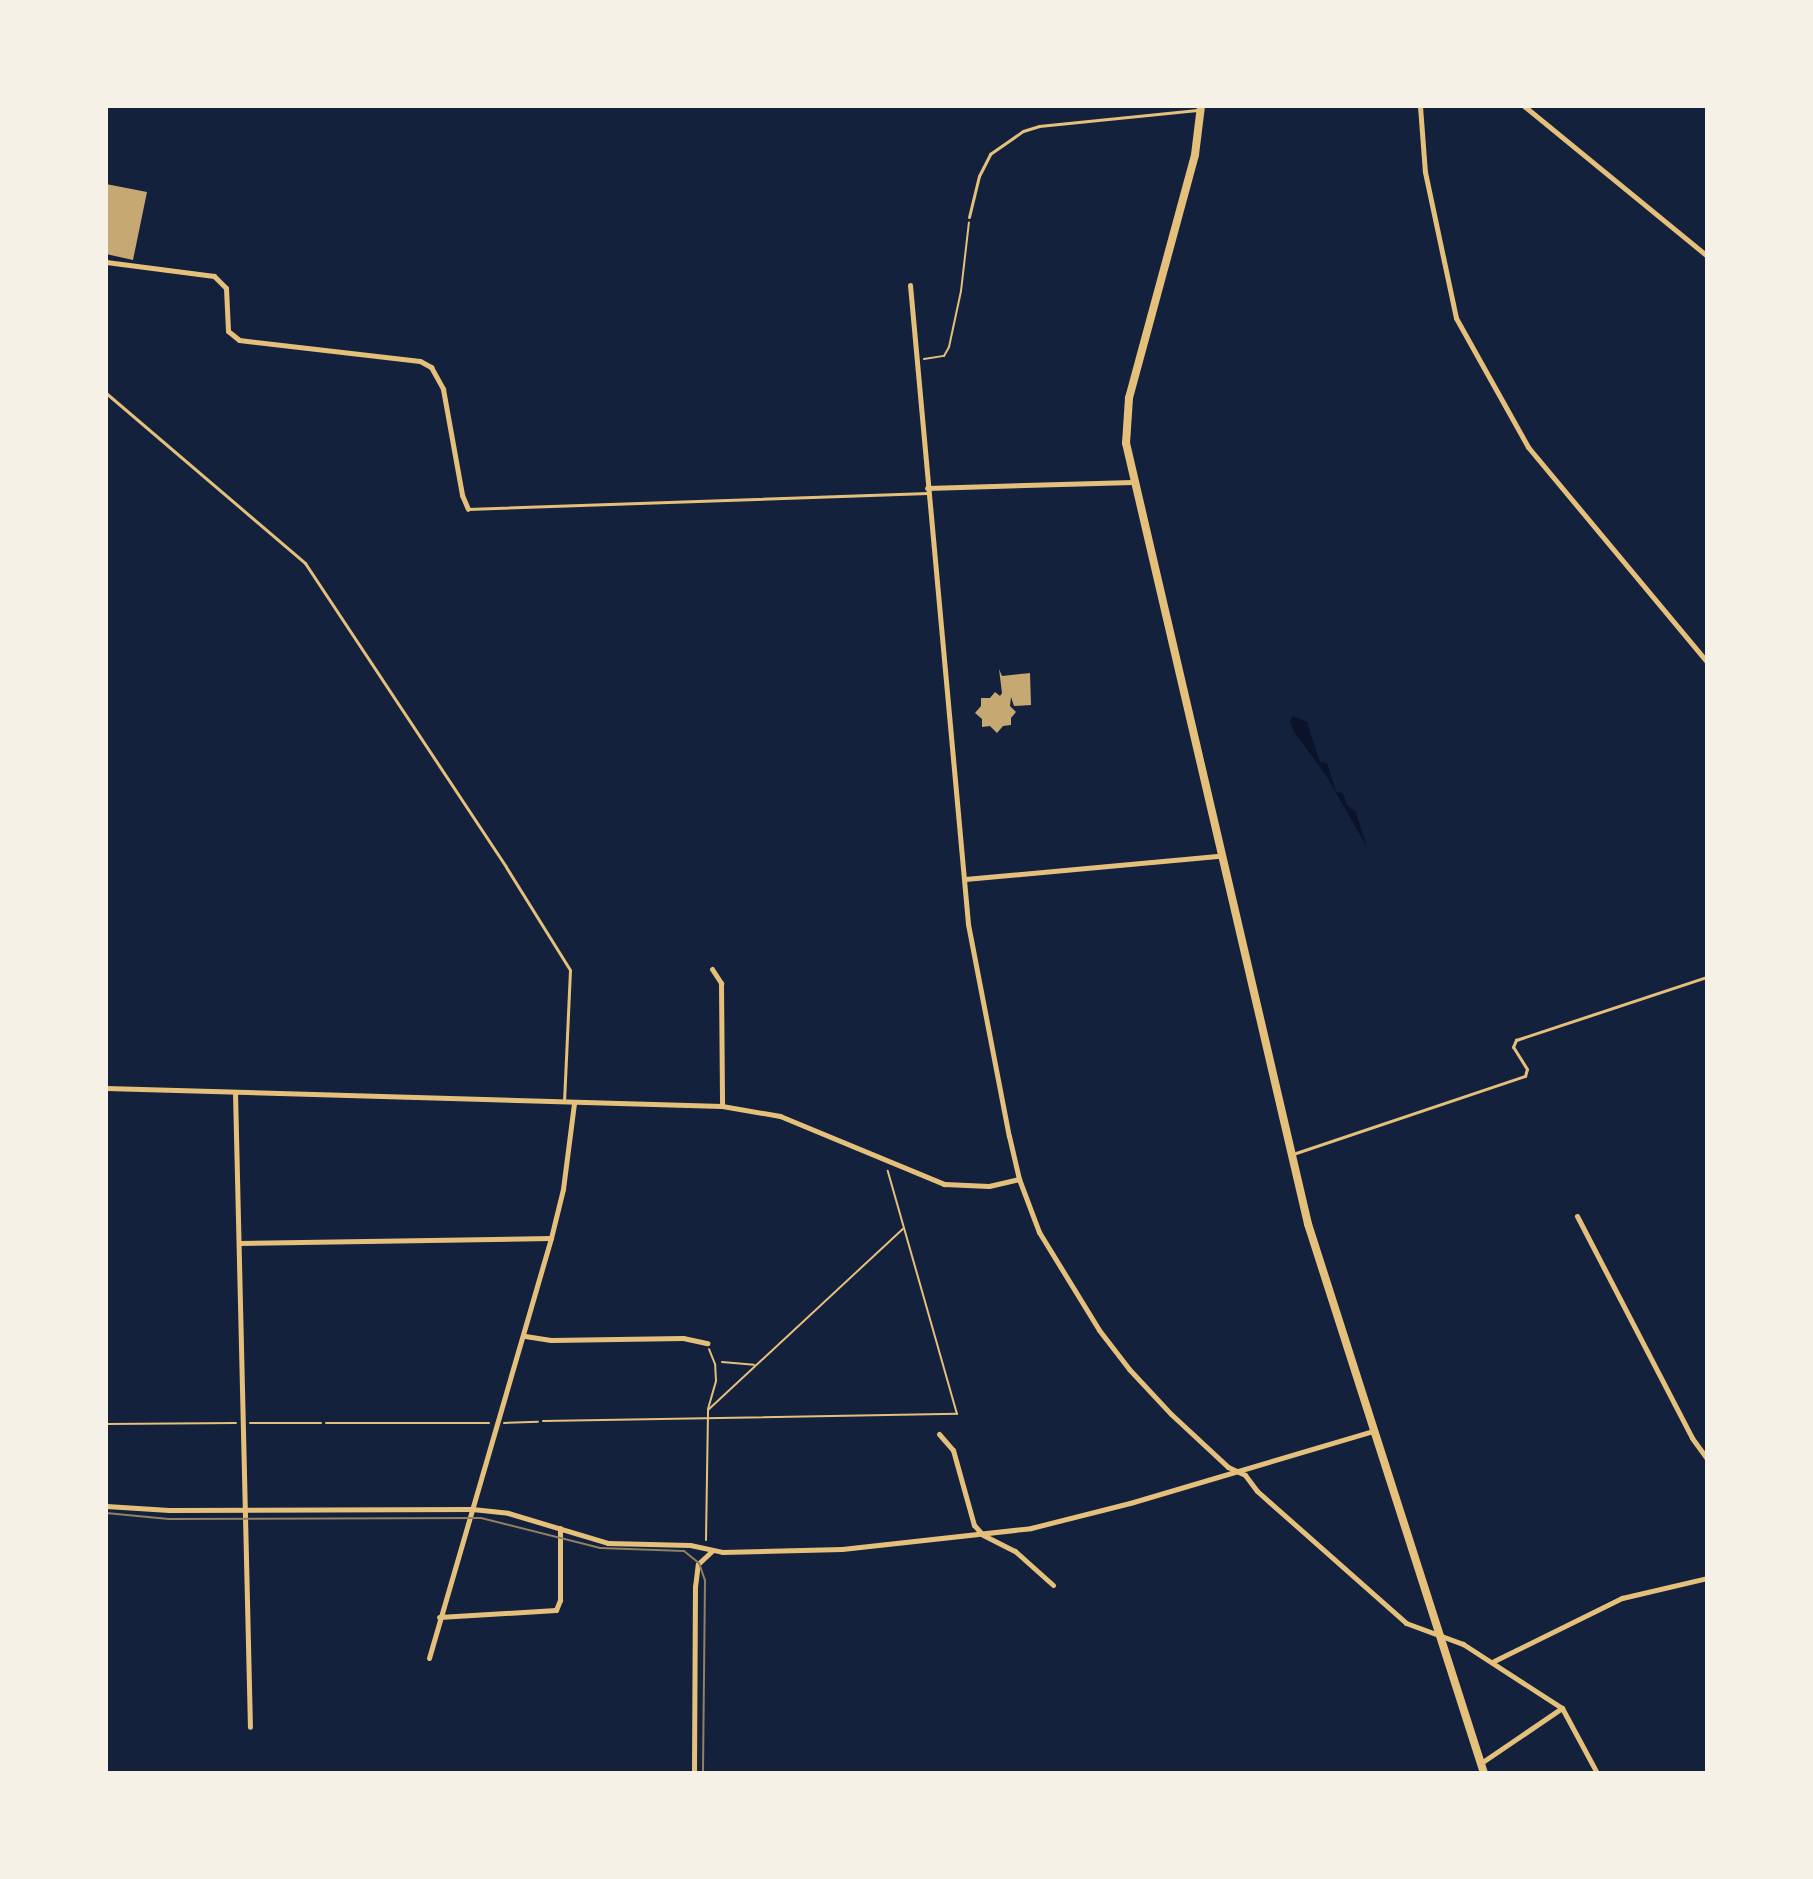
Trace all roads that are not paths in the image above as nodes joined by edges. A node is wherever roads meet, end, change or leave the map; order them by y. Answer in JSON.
{"nodes":[{"id":1,"x":1420,"y":106,"type":"edge"},
{"id":2,"x":1524,"y":106,"type":"edge"},
{"id":3,"x":1201,"y":108,"type":"edge"},
{"id":4,"x":969,"y":217,"type":"road end"},
{"id":5,"x":1707,"y":256,"type":"edge"},
{"id":6,"x":106,"y":262,"type":"edge"},
{"id":7,"x":910,"y":285,"type":"dead end"},
{"id":8,"x":106,"y":393,"type":"edge"},
{"id":9,"x":1133,"y":482,"type":"junction"},
{"id":10,"x":928,"y":491,"type":"junction"},
{"id":11,"x":468,"y":509,"type":"joint"},
{"id":12,"x":1707,"y":662,"type":"edge"},
{"id":13,"x":1220,"y":856,"type":"junction"},
{"id":14,"x":965,"y":879,"type":"junction"},
{"id":15,"x":712,"y":969,"type":"dead end"},
{"id":16,"x":1707,"y":977,"type":"edge"},
{"id":17,"x":106,"y":1088,"type":"edge"},
{"id":18,"x":235,"y":1092,"type":"junction"},
{"id":19,"x":564,"y":1100,"type":"junction"},
{"id":20,"x":574,"y":1103,"type":"junction"},
{"id":21,"x":722,"y":1106,"type":"junction"},
{"id":22,"x":1292,"y":1155,"type":"junction"},
{"id":23,"x":1019,"y":1179,"type":"junction"},
{"id":24,"x":1577,"y":1216,"type":"dead end"},
{"id":25,"x":551,"y":1238,"type":"junction"},
{"id":26,"x":239,"y":1243,"type":"junction"},
{"id":27,"x":525,"y":1336,"type":"junction"},
{"id":28,"x":707,"y":1343,"type":"road end"},
{"id":29,"x":1373,"y":1431,"type":"junction"},
{"id":30,"x":939,"y":1434,"type":"dead end"},
{"id":31,"x":1707,"y":1459,"type":"edge"},
{"id":32,"x":1237,"y":1470,"type":"junction"},
{"id":33,"x":106,"y":1506,"type":"edge"},
{"id":34,"x":245,"y":1509,"type":"junction"},
{"id":35,"x":472,"y":1509,"type":"junction"},
{"id":36,"x":560,"y":1528,"type":"junction"},
{"id":37,"x":983,"y":1535,"type":"junction"},
{"id":38,"x":713,"y":1550,"type":"junction"},
{"id":39,"x":1707,"y":1578,"type":"edge"},
{"id":40,"x":1053,"y":1585,"type":"dead end"},
{"id":41,"x":439,"y":1617,"type":"junction"},
{"id":42,"x":1441,"y":1638,"type":"junction"},
{"id":43,"x":429,"y":1658,"type":"dead end"},
{"id":44,"x":1493,"y":1661,"type":"junction"},
{"id":45,"x":1562,"y":1708,"type":"junction"},
{"id":46,"x":250,"y":1727,"type":"dead end"},
{"id":47,"x":1481,"y":1763,"type":"junction"},
{"id":48,"x":694,"y":1773,"type":"edge"},
{"id":49,"x":1484,"y":1773,"type":"edge"},
{"id":50,"x":1597,"y":1773,"type":"edge"}],
"edges":[{"from":1,"to":12,"type":"street"},
{"from":2,"to":5,"type":"street"},
{"from":3,"to":4,"type":"lane"},
{"from":3,"to":9,"type":"main road"},
{"from":6,"to":11,"type":"street"},
{"from":7,"to":10,"type":"street"},
{"from":8,"to":19,"type":"lane"},
{"from":9,"to":10,"type":"street"},
{"from":9,"to":13,"type":"main road"},
{"from":10,"to":11,"type":"lane"},
{"from":10,"to":14,"type":"street"},
{"from":13,"to":14,"type":"street"},
{"from":13,"to":22,"type":"main road"},
{"from":14,"to":23,"type":"street"},
{"from":15,"to":21,"type":"street"},
{"from":16,"to":22,"type":"lane"},
{"from":17,"to":18,"type":"street"},
{"from":18,"to":19,"type":"street"},
{"from":18,"to":26,"type":"street"},
{"from":19,"to":20,"type":"street"},
{"from":20,"to":21,"type":"street"},
{"from":20,"to":25,"type":"street"},
{"from":21,"to":23,"type":"street"},
{"from":22,"to":29,"type":"main road"},
{"from":23,"to":32,"type":"street"},
{"from":24,"to":31,"type":"street"},
{"from":25,"to":26,"type":"street"},
{"from":25,"to":27,"type":"street"},
{"from":26,"to":34,"type":"street"},
{"from":27,"to":28,"type":"street"},
{"from":27,"to":35,"type":"street"},
{"from":29,"to":32,"type":"street"},
{"from":29,"to":42,"type":"main road"},
{"from":30,"to":37,"type":"street"},
{"from":32,"to":37,"type":"street"},
{"from":32,"to":42,"type":"street"},
{"from":33,"to":34,"type":"street"},
{"from":34,"to":35,"type":"street"},
{"from":34,"to":46,"type":"street"},
{"from":35,"to":36,"type":"street"},
{"from":35,"to":41,"type":"street"},
{"from":36,"to":38,"type":"street"},
{"from":36,"to":41,"type":"street"},
{"from":37,"to":38,"type":"street"},
{"from":37,"to":40,"type":"street"},
{"from":38,"to":48,"type":"street"},
{"from":39,"to":44,"type":"street"},
{"from":41,"to":43,"type":"street"},
{"from":42,"to":44,"type":"street"},
{"from":42,"to":47,"type":"main road"},
{"from":44,"to":45,"type":"street"},
{"from":45,"to":47,"type":"street"},
{"from":45,"to":50,"type":"street"},
{"from":47,"to":49,"type":"main road"}]}
